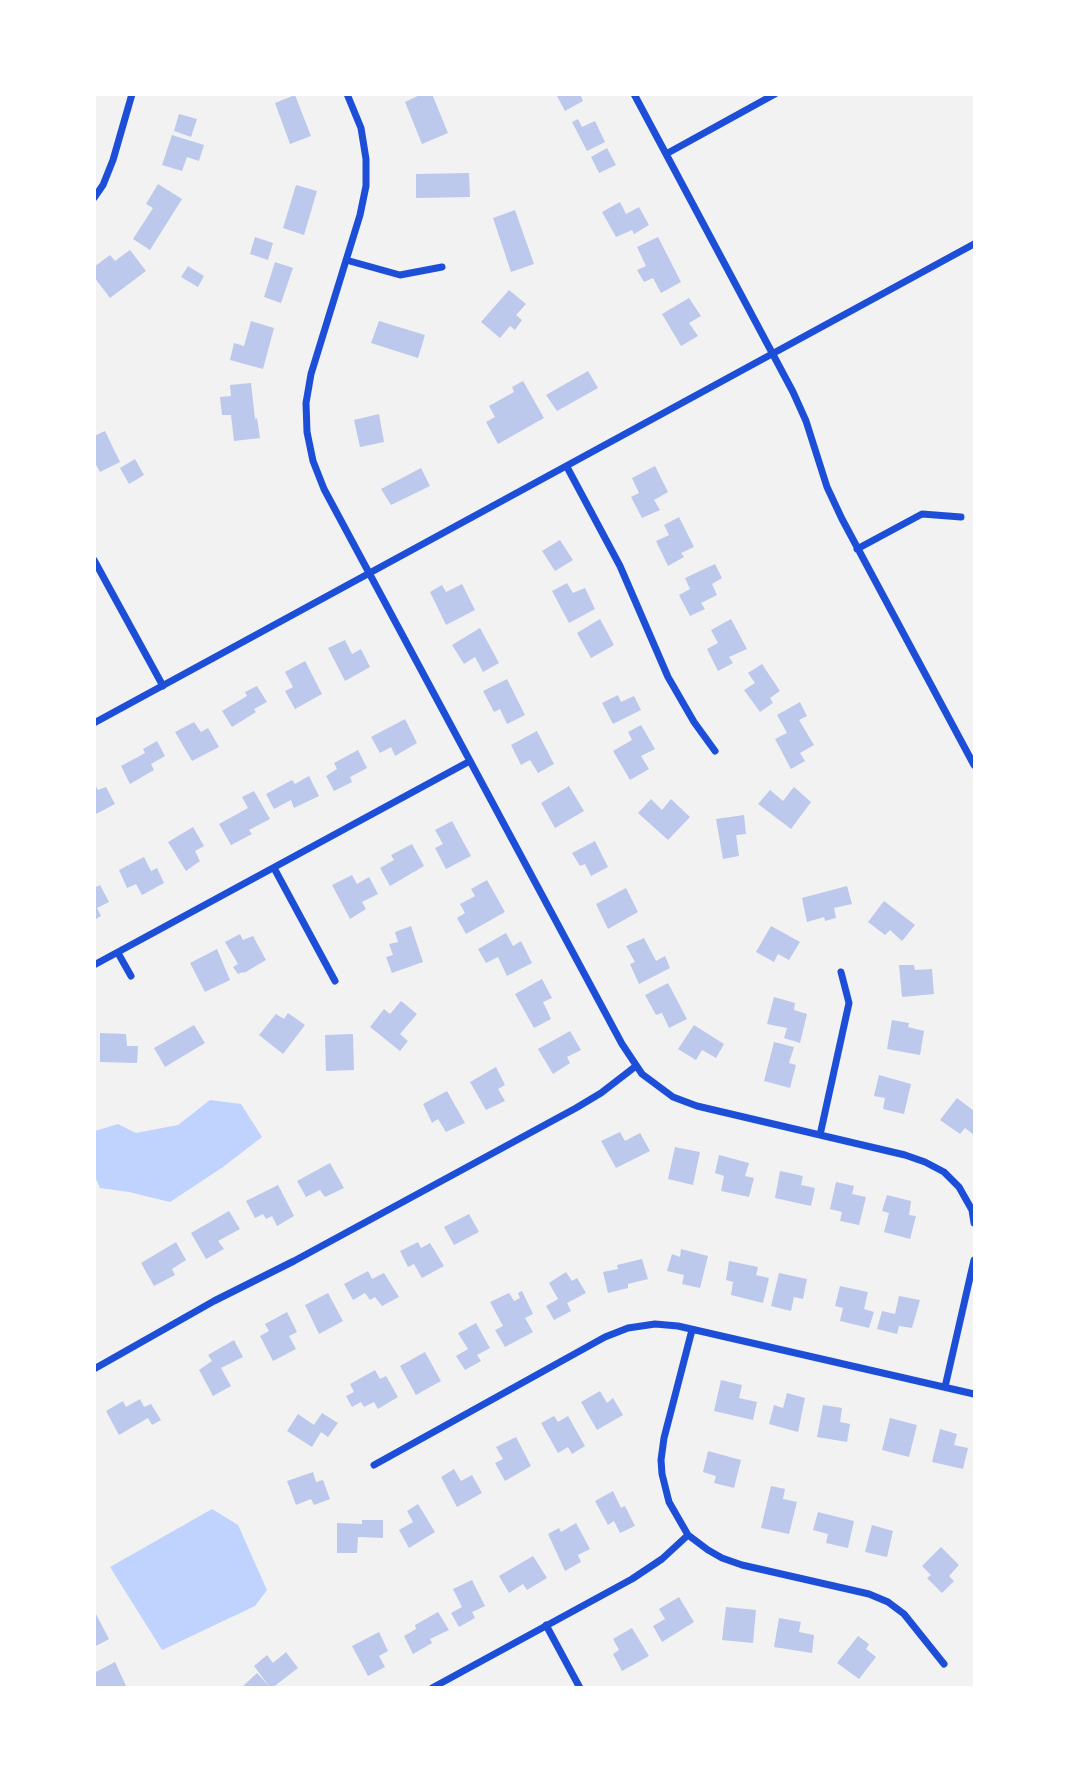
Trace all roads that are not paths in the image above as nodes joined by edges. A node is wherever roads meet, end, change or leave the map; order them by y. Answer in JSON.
{"nodes":[{"id":1,"x":132,"y":94,"type":"edge"},
{"id":2,"x":347,"y":94,"type":"edge"},
{"id":3,"x":634,"y":94,"type":"edge"},
{"id":4,"x":775,"y":94,"type":"edge"},
{"id":5,"x":666,"y":154,"type":"junction"},
{"id":6,"x":94,"y":198,"type":"edge"},
{"id":7,"x":975,"y":244,"type":"edge"},
{"id":8,"x":346,"y":260,"type":"junction"},
{"id":9,"x":442,"y":267,"type":"dead end"},
{"id":10,"x":772,"y":354,"type":"junction"},
{"id":11,"x":567,"y":467,"type":"junction"},
{"id":12,"x":961,"y":517,"type":"dead end"},
{"id":13,"x":857,"y":549,"type":"junction"},
{"id":14,"x":94,"y":560,"type":"edge"},
{"id":15,"x":370,"y":574,"type":"junction"},
{"id":16,"x":163,"y":686,"type":"junction"},
{"id":17,"x":94,"y":723,"type":"edge"},
{"id":18,"x":715,"y":751,"type":"dead end"},
{"id":19,"x":470,"y":761,"type":"junction"},
{"id":20,"x":975,"y":765,"type":"edge"},
{"id":21,"x":274,"y":868,"type":"junction"},
{"id":22,"x":118,"y":953,"type":"junction"},
{"id":23,"x":94,"y":965,"type":"edge"},
{"id":24,"x":841,"y":972,"type":"dead end"},
{"id":25,"x":131,"y":976,"type":"dead end"},
{"id":26,"x":335,"y":981,"type":"dead end"},
{"id":27,"x":636,"y":1066,"type":"junction"},
{"id":28,"x":820,"y":1135,"type":"junction"},
{"id":29,"x":975,"y":1223,"type":"edge"},
{"id":30,"x":975,"y":1260,"type":"edge"},
{"id":31,"x":692,"y":1330,"type":"junction"},
{"id":32,"x":94,"y":1369,"type":"edge"},
{"id":33,"x":945,"y":1387,"type":"junction"},
{"id":34,"x":975,"y":1394,"type":"edge"},
{"id":35,"x":374,"y":1465,"type":"dead end"},
{"id":36,"x":688,"y":1535,"type":"junction"},
{"id":37,"x":546,"y":1625,"type":"junction"},
{"id":38,"x":944,"y":1664,"type":"dead end"},
{"id":39,"x":432,"y":1688,"type":"edge"},
{"id":40,"x":580,"y":1688,"type":"edge"}],
"edges":[{"from":1,"to":6,"type":"street"},
{"from":2,"to":8,"type":"street"},
{"from":3,"to":5,"type":"street"},
{"from":4,"to":5,"type":"street"},
{"from":5,"to":10,"type":"street"},
{"from":7,"to":10,"type":"street"},
{"from":8,"to":9,"type":"street"},
{"from":8,"to":15,"type":"street"},
{"from":10,"to":11,"type":"street"},
{"from":10,"to":13,"type":"street"},
{"from":11,"to":15,"type":"street"},
{"from":11,"to":18,"type":"street"},
{"from":12,"to":13,"type":"street"},
{"from":13,"to":20,"type":"street"},
{"from":14,"to":16,"type":"street"},
{"from":15,"to":16,"type":"street"},
{"from":15,"to":19,"type":"street"},
{"from":16,"to":17,"type":"street"},
{"from":19,"to":21,"type":"street"},
{"from":19,"to":27,"type":"street"},
{"from":21,"to":22,"type":"street"},
{"from":21,"to":26,"type":"street"},
{"from":22,"to":23,"type":"street"},
{"from":22,"to":25,"type":"street"},
{"from":24,"to":28,"type":"street"},
{"from":27,"to":28,"type":"street"},
{"from":27,"to":32,"type":"street"},
{"from":28,"to":29,"type":"street"},
{"from":30,"to":33,"type":"street"},
{"from":31,"to":33,"type":"street"},
{"from":31,"to":35,"type":"street"},
{"from":31,"to":36,"type":"street"},
{"from":33,"to":34,"type":"street"},
{"from":36,"to":37,"type":"street"},
{"from":36,"to":38,"type":"street"},
{"from":37,"to":39,"type":"street"},
{"from":37,"to":40,"type":"street"}]}
